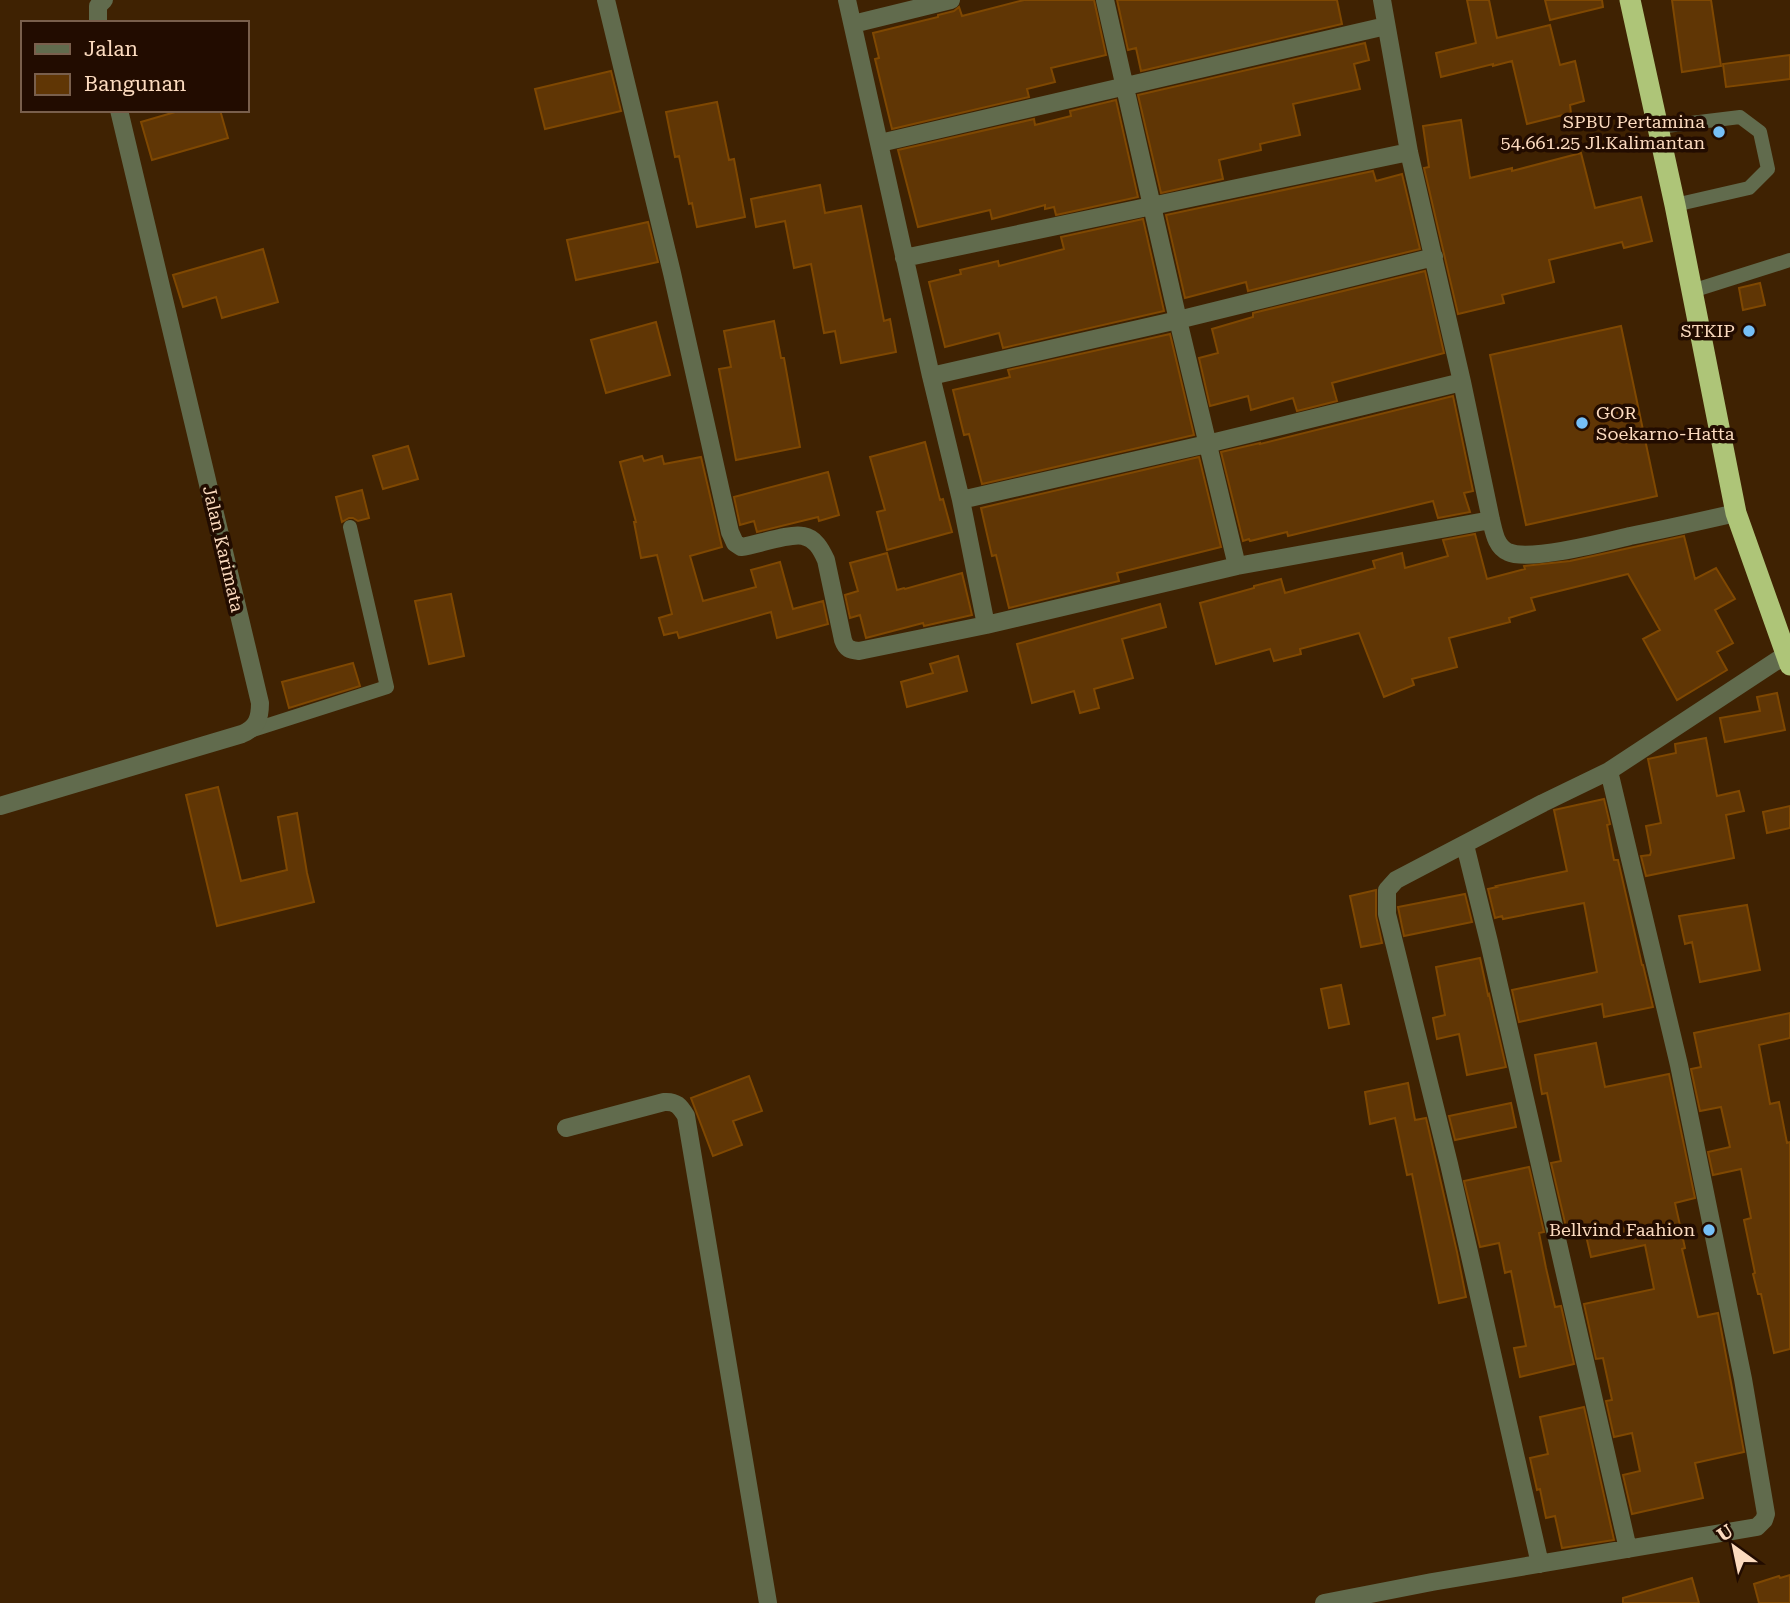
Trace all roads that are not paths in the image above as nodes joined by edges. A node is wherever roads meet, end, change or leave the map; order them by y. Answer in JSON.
{"nodes":[{"id":1,"x":104,"y":0,"type":"edge"},
{"id":2,"x":606,"y":0,"type":"edge"},
{"id":3,"x":847,"y":0,"type":"edge"},
{"id":4,"x":951,"y":0,"type":"edge"},
{"id":5,"x":1105,"y":0,"type":"edge"},
{"id":6,"x":1382,"y":0,"type":"edge"},
{"id":7,"x":1630,"y":0,"type":"edge"},
{"id":8,"x":98,"y":21,"type":"edge"},
{"id":9,"x":852,"y":24,"type":"junction"},
{"id":10,"x":1385,"y":26,"type":"junction"},
{"id":11,"x":1125,"y":86,"type":"junction"},
{"id":12,"x":119,"y":112,"type":"edge"},
{"id":13,"x":1658,"y":127,"type":"junction"},
{"id":14,"x":880,"y":143,"type":"junction"},
{"id":15,"x":1409,"y":152,"type":"junction"},
{"id":16,"x":1153,"y":205,"type":"junction"},
{"id":17,"x":1675,"y":205,"type":"junction"},
{"id":18,"x":1434,"y":257,"type":"junction"},
{"id":19,"x":904,"y":258,"type":"junction"},
{"id":20,"x":1790,"y":260,"type":"edge"},
{"id":21,"x":1692,"y":291,"type":"junction"},
{"id":22,"x":1178,"y":320,"type":"junction"},
{"id":23,"x":931,"y":376,"type":"junction"},
{"id":24,"x":1462,"y":382,"type":"junction"},
{"id":25,"x":1207,"y":444,"type":"junction"},
{"id":26,"x":961,"y":500,"type":"junction"},
{"id":27,"x":1736,"y":513,"type":"junction"},
{"id":28,"x":1490,"y":520,"type":"junction"},
{"id":29,"x":350,"y":527,"type":"dead end"},
{"id":30,"x":1237,"y":566,"type":"junction"},
{"id":31,"x":986,"y":625,"type":"junction"},
{"id":32,"x":1788,"y":659,"type":"edge"},
{"id":33,"x":250,"y":731,"type":"junction"},
{"id":34,"x":1609,"y":771,"type":"junction"},
{"id":35,"x":0,"y":806,"type":"edge"},
{"id":36,"x":1465,"y":845,"type":"junction"},
{"id":37,"x":566,"y":1128,"type":"dead end"},
{"id":38,"x":1628,"y":1549,"type":"junction"},
{"id":39,"x":1540,"y":1564,"type":"junction"},
{"id":40,"x":768,"y":1603,"type":"edge"},
{"id":41,"x":1324,"y":1603,"type":"edge"}],
"edges":[{"from":1,"to":8,"type":"street"},
{"from":2,"to":31,"type":"street"},
{"from":3,"to":9,"type":"street"},
{"from":4,"to":9,"type":"street"},
{"from":5,"to":11,"type":"street"},
{"from":6,"to":10,"type":"street"},
{"from":7,"to":13,"type":"highway"},
{"from":9,"to":14,"type":"street"},
{"from":10,"to":11,"type":"street"},
{"from":10,"to":15,"type":"street"},
{"from":11,"to":14,"type":"street"},
{"from":11,"to":16,"type":"street"},
{"from":12,"to":33,"type":"street","name":"Jalan Karimata"},
{"from":13,"to":17,"type":"highway"},
{"from":13,"to":17,"type":"lane"},
{"from":14,"to":19,"type":"street"},
{"from":15,"to":16,"type":"street"},
{"from":15,"to":18,"type":"street"},
{"from":16,"to":19,"type":"street"},
{"from":16,"to":22,"type":"street"},
{"from":17,"to":21,"type":"highway"},
{"from":18,"to":22,"type":"street"},
{"from":18,"to":24,"type":"street"},
{"from":19,"to":23,"type":"street"},
{"from":20,"to":21,"type":"lane"},
{"from":21,"to":27,"type":"highway"},
{"from":22,"to":23,"type":"street"},
{"from":22,"to":25,"type":"street"},
{"from":23,"to":26,"type":"street"},
{"from":24,"to":25,"type":"street"},
{"from":24,"to":28,"type":"street"},
{"from":25,"to":26,"type":"street"},
{"from":25,"to":30,"type":"street"},
{"from":26,"to":31,"type":"street"},
{"from":27,"to":28,"type":"street"},
{"from":27,"to":32,"type":"highway"},
{"from":28,"to":30,"type":"street"},
{"from":29,"to":33,"type":"lane"},
{"from":30,"to":31,"type":"street"},
{"from":32,"to":34,"type":"street"},
{"from":33,"to":35,"type":"street"},
{"from":34,"to":36,"type":"street"},
{"from":34,"to":38,"type":"street"},
{"from":36,"to":38,"type":"street"},
{"from":36,"to":39,"type":"street"},
{"from":37,"to":40,"type":"street"},
{"from":38,"to":39,"type":"street"},
{"from":39,"to":41,"type":"street"}]}
